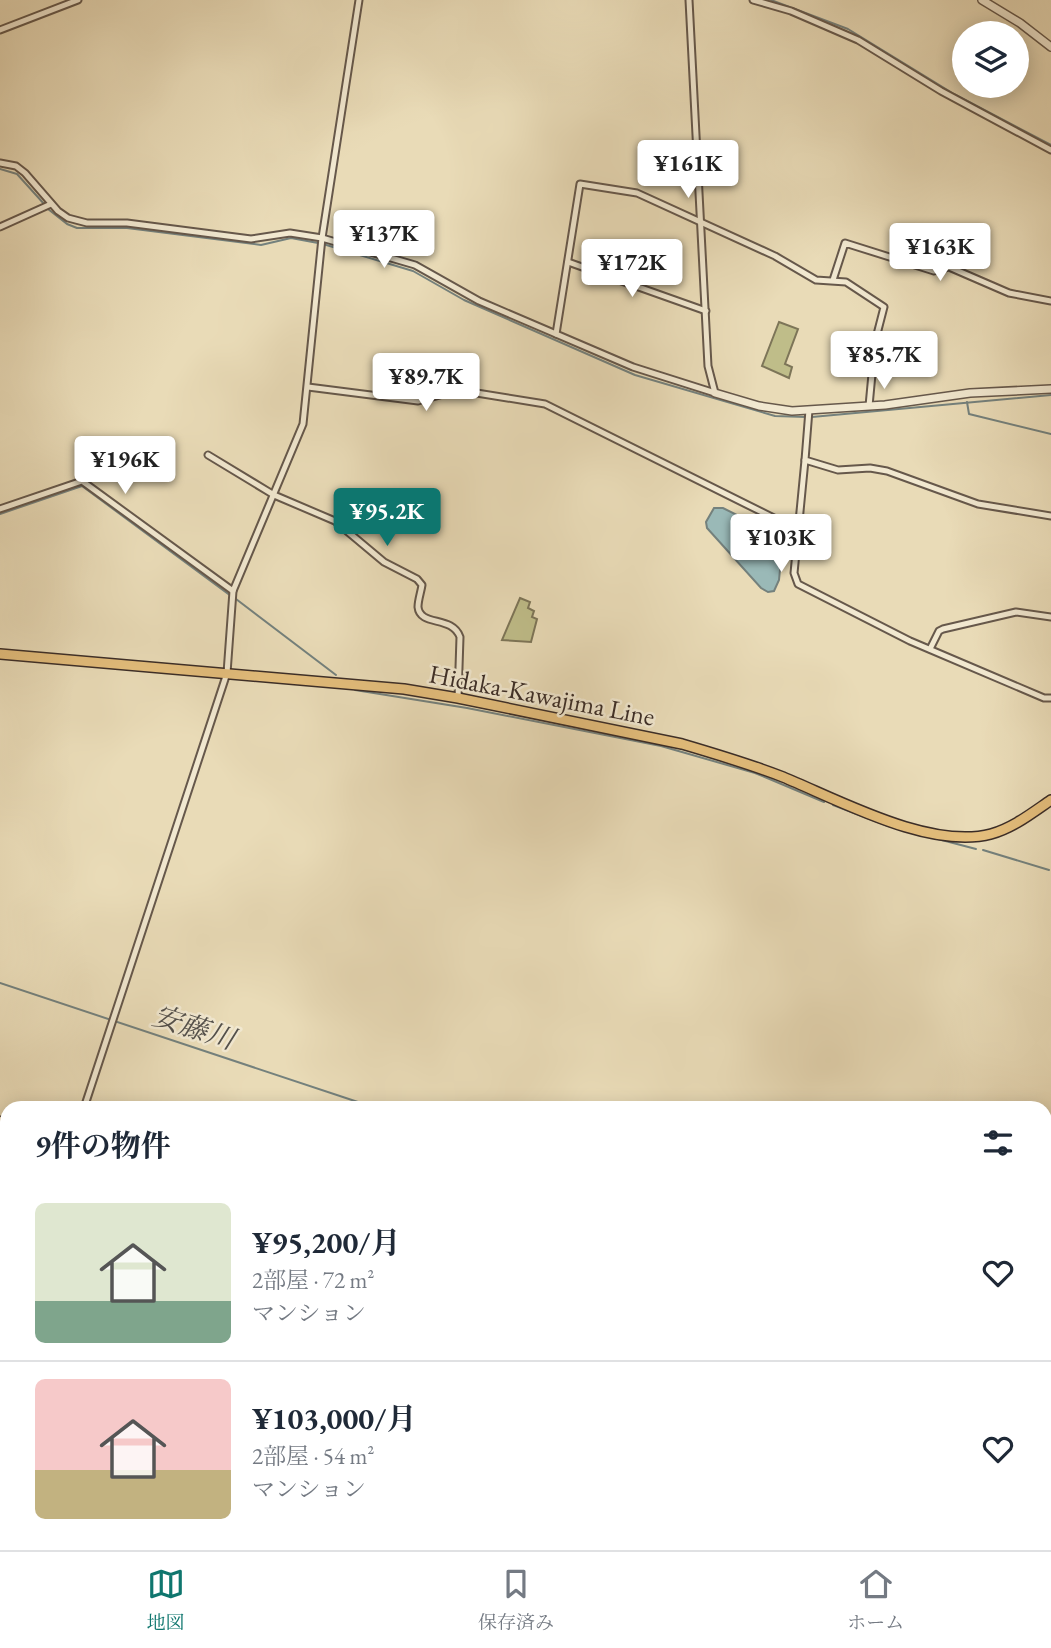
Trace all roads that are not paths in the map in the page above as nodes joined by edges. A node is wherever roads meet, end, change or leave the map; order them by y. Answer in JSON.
{"nodes":[{"id":1,"x":78,"y":0,"type":"edge"},
{"id":2,"x":359,"y":0,"type":"edge"},
{"id":3,"x":689,"y":0,"type":"edge"},
{"id":4,"x":753,"y":0,"type":"edge"},
{"id":5,"x":982,"y":0,"type":"edge"},
{"id":6,"x":0,"y":30,"type":"edge"},
{"id":7,"x":1051,"y":47,"type":"edge"},
{"id":8,"x":1051,"y":150,"type":"edge"},
{"id":9,"x":0,"y":163,"type":"edge"},
{"id":10,"x":51,"y":204,"type":"junction"},
{"id":11,"x":702,"y":221,"type":"junction"},
{"id":12,"x":0,"y":227,"type":"edge"},
{"id":13,"x":322,"y":238,"type":"junction"},
{"id":14,"x":568,"y":262,"type":"junction"},
{"id":15,"x":833,"y":280,"type":"junction"},
{"id":16,"x":1051,"y":301,"type":"edge"},
{"id":17,"x":706,"y":311,"type":"junction"},
{"id":18,"x":556,"y":334,"type":"junction"},
{"id":19,"x":308,"y":387,"type":"junction"},
{"id":20,"x":1051,"y":389,"type":"edge"},
{"id":21,"x":715,"y":393,"type":"junction"},
{"id":22,"x":869,"y":406,"type":"junction"},
{"id":23,"x":809,"y":410,"type":"junction"},
{"id":24,"x":208,"y":455,"type":"dead end"},
{"id":25,"x":805,"y":460,"type":"junction"},
{"id":26,"x":274,"y":495,"type":"junction"},
{"id":27,"x":0,"y":509,"type":"edge"},
{"id":28,"x":1051,"y":516,"type":"edge"},
{"id":29,"x":798,"y":532,"type":"junction"},
{"id":30,"x":233,"y":590,"type":"junction"},
{"id":31,"x":1051,"y":617,"type":"edge"},
{"id":32,"x":930,"y":649,"type":"junction"},
{"id":33,"x":0,"y":654,"type":"edge"},
{"id":34,"x":227,"y":673,"type":"junction"},
{"id":35,"x":458,"y":698,"type":"junction"},
{"id":36,"x":1051,"y":698,"type":"edge"},
{"id":37,"x":1051,"y":800,"type":"edge"},
{"id":38,"x":87,"y":1101,"type":"edge"}],
"edges":[{"from":1,"to":6,"type":"street"},
{"from":2,"to":13,"type":"street"},
{"from":3,"to":11,"type":"street"},
{"from":4,"to":8,"type":"street"},
{"from":5,"to":7,"type":"street"},
{"from":9,"to":10,"type":"street"},
{"from":10,"to":12,"type":"street"},
{"from":10,"to":13,"type":"street"},
{"from":11,"to":14,"type":"street"},
{"from":11,"to":15,"type":"street"},
{"from":11,"to":17,"type":"street"},
{"from":13,"to":18,"type":"street"},
{"from":13,"to":19,"type":"street"},
{"from":14,"to":17,"type":"street"},
{"from":14,"to":18,"type":"street"},
{"from":15,"to":16,"type":"street"},
{"from":15,"to":22,"type":"street"},
{"from":17,"to":21,"type":"street"},
{"from":18,"to":21,"type":"street"},
{"from":19,"to":26,"type":"street"},
{"from":19,"to":29,"type":"street"},
{"from":20,"to":22,"type":"street"},
{"from":21,"to":23,"type":"street"},
{"from":22,"to":23,"type":"street"},
{"from":23,"to":25,"type":"street"},
{"from":24,"to":26,"type":"street"},
{"from":25,"to":28,"type":"street"},
{"from":25,"to":29,"type":"street"},
{"from":26,"to":30,"type":"street"},
{"from":26,"to":35,"type":"street"},
{"from":27,"to":30,"type":"street"},
{"from":29,"to":32,"type":"street"},
{"from":30,"to":34,"type":"street"},
{"from":31,"to":32,"type":"street"},
{"from":32,"to":36,"type":"street"},
{"from":33,"to":34,"type":"main road","name":"Hidaka-Kawajima Line"},
{"from":34,"to":35,"type":"main road","name":"Hidaka-Kawajima Line"},
{"from":34,"to":38,"type":"street"},
{"from":35,"to":37,"type":"main road","name":"Hidaka-Kawajima Line"}]}
